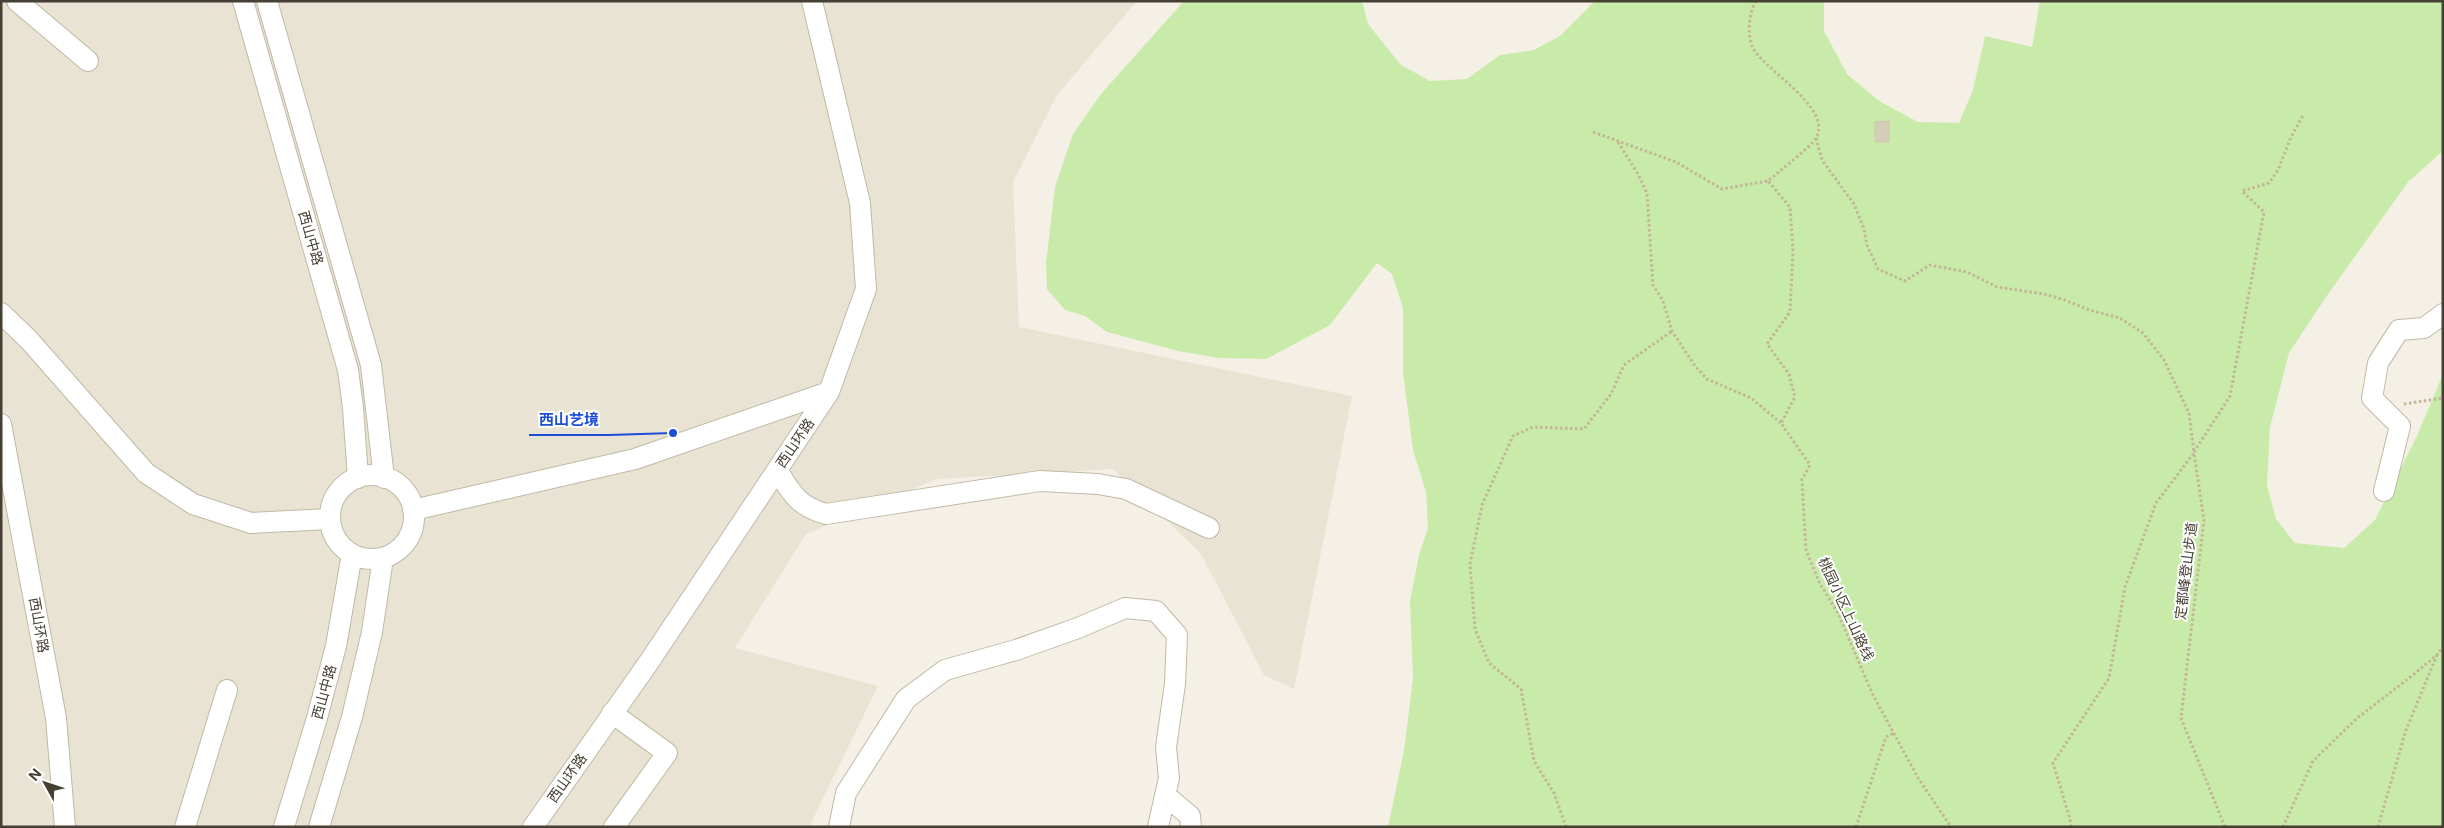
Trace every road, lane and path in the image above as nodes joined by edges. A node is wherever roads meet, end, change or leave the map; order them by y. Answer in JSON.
{"nodes":[{"id":1,"x":17,"y":1,"type":"edge"},
{"id":2,"x":243,"y":1,"type":"edge"},
{"id":3,"x":267,"y":1,"type":"edge"},
{"id":4,"x":812,"y":1,"type":"edge"},
{"id":5,"x":1756,"y":1,"type":"edge"},
{"id":6,"x":88,"y":61,"type":"dead end"},
{"id":7,"x":2304,"y":114,"type":"dead end"},
{"id":8,"x":1592,"y":132,"type":"dead end"},
{"id":9,"x":1816,"y":138,"type":"junction"},
{"id":10,"x":1618,"y":142,"type":"junction"},
{"id":11,"x":1768,"y":181,"type":"junction"},
{"id":12,"x":1,"y":313,"type":"edge"},
{"id":13,"x":2443,"y":314,"type":"edge"},
{"id":14,"x":1672,"y":331,"type":"junction"},
{"id":15,"x":829,"y":392,"type":"junction"},
{"id":16,"x":2443,"y":398,"type":"edge"},
{"id":17,"x":2381,"y":407,"type":"junction"},
{"id":18,"x":1781,"y":423,"type":"junction"},
{"id":19,"x":1,"y":424,"type":"edge"},
{"id":20,"x":2194,"y":452,"type":"junction"},
{"id":21,"x":777,"y":470,"type":"junction"},
{"id":22,"x":358,"y":478,"type":"junction"},
{"id":23,"x":384,"y":478,"type":"junction"},
{"id":24,"x":2384,"y":491,"type":"dead end"},
{"id":25,"x":413,"y":510,"type":"junction"},
{"id":26,"x":330,"y":519,"type":"junction"},
{"id":27,"x":1210,"y":528,"type":"dead end"},
{"id":28,"x":352,"y":554,"type":"junction"},
{"id":29,"x":383,"y":558,"type":"junction"},
{"id":30,"x":2443,"y":646,"type":"edge"},
{"id":31,"x":2438,"y":654,"type":"junction"},
{"id":32,"x":227,"y":690,"type":"dead end"},
{"id":33,"x":612,"y":714,"type":"junction"},
{"id":34,"x":1894,"y":732,"type":"junction"},
{"id":35,"x":1165,"y":795,"type":"junction"},
{"id":36,"x":65,"y":827,"type":"edge"},
{"id":37,"x":185,"y":827,"type":"edge"},
{"id":38,"x":284,"y":827,"type":"edge"},
{"id":39,"x":319,"y":827,"type":"edge"},
{"id":40,"x":533,"y":827,"type":"edge"},
{"id":41,"x":614,"y":827,"type":"edge"},
{"id":42,"x":839,"y":827,"type":"edge"},
{"id":43,"x":1158,"y":827,"type":"edge"},
{"id":44,"x":1191,"y":827,"type":"edge"},
{"id":45,"x":1566,"y":827,"type":"edge"},
{"id":46,"x":1856,"y":827,"type":"edge"},
{"id":47,"x":1951,"y":827,"type":"edge"},
{"id":48,"x":2071,"y":827,"type":"edge"},
{"id":49,"x":2226,"y":827,"type":"edge"},
{"id":50,"x":2283,"y":827,"type":"edge"},
{"id":51,"x":2378,"y":827,"type":"edge"}],
"edges":[{"from":1,"to":6,"type":"street"},
{"from":2,"to":22,"type":"street","name":"西山中路"},
{"from":3,"to":23,"type":"street","name":"西山中路"},
{"from":4,"to":15,"type":"street","name":"西山环路"},
{"from":5,"to":9,"type":"path"},
{"from":7,"to":20,"type":"path"},
{"from":8,"to":10,"type":"path"},
{"from":9,"to":11,"type":"path"},
{"from":9,"to":20,"type":"path"},
{"from":10,"to":11,"type":"path"},
{"from":10,"to":14,"type":"path"},
{"from":11,"to":18,"type":"path"},
{"from":12,"to":26,"type":"street"},
{"from":13,"to":17,"type":"street"},
{"from":14,"to":18,"type":"path"},
{"from":14,"to":45,"type":"path"},
{"from":15,"to":21,"type":"street","name":"西山环路"},
{"from":15,"to":25,"type":"street"},
{"from":16,"to":17,"type":"path"},
{"from":17,"to":24,"type":"street"},
{"from":18,"to":34,"type":"path","name":"桃园小区上山路线"},
{"from":19,"to":36,"type":"street","name":"西山环路"},
{"from":20,"to":48,"type":"path"},
{"from":20,"to":49,"type":"path","name":"定都峰登山步道"},
{"from":21,"to":27,"type":"street"},
{"from":21,"to":33,"type":"street","name":"西山环路"},
{"from":22,"to":23,"type":"street"},
{"from":22,"to":26,"type":"street"},
{"from":23,"to":25,"type":"street"},
{"from":25,"to":29,"type":"street"},
{"from":26,"to":28,"type":"street"},
{"from":28,"to":29,"type":"street"},
{"from":28,"to":38,"type":"street","name":"西山中路"},
{"from":29,"to":39,"type":"street"},
{"from":30,"to":31,"type":"path"},
{"from":31,"to":50,"type":"path"},
{"from":31,"to":51,"type":"path"},
{"from":32,"to":37,"type":"street"},
{"from":33,"to":40,"type":"street","name":"西山环路"},
{"from":33,"to":41,"type":"street"},
{"from":34,"to":46,"type":"path"},
{"from":34,"to":47,"type":"path","name":"桃园小区上山路线"},
{"from":35,"to":42,"type":"street"},
{"from":35,"to":43,"type":"street"},
{"from":35,"to":44,"type":"street"}]}
